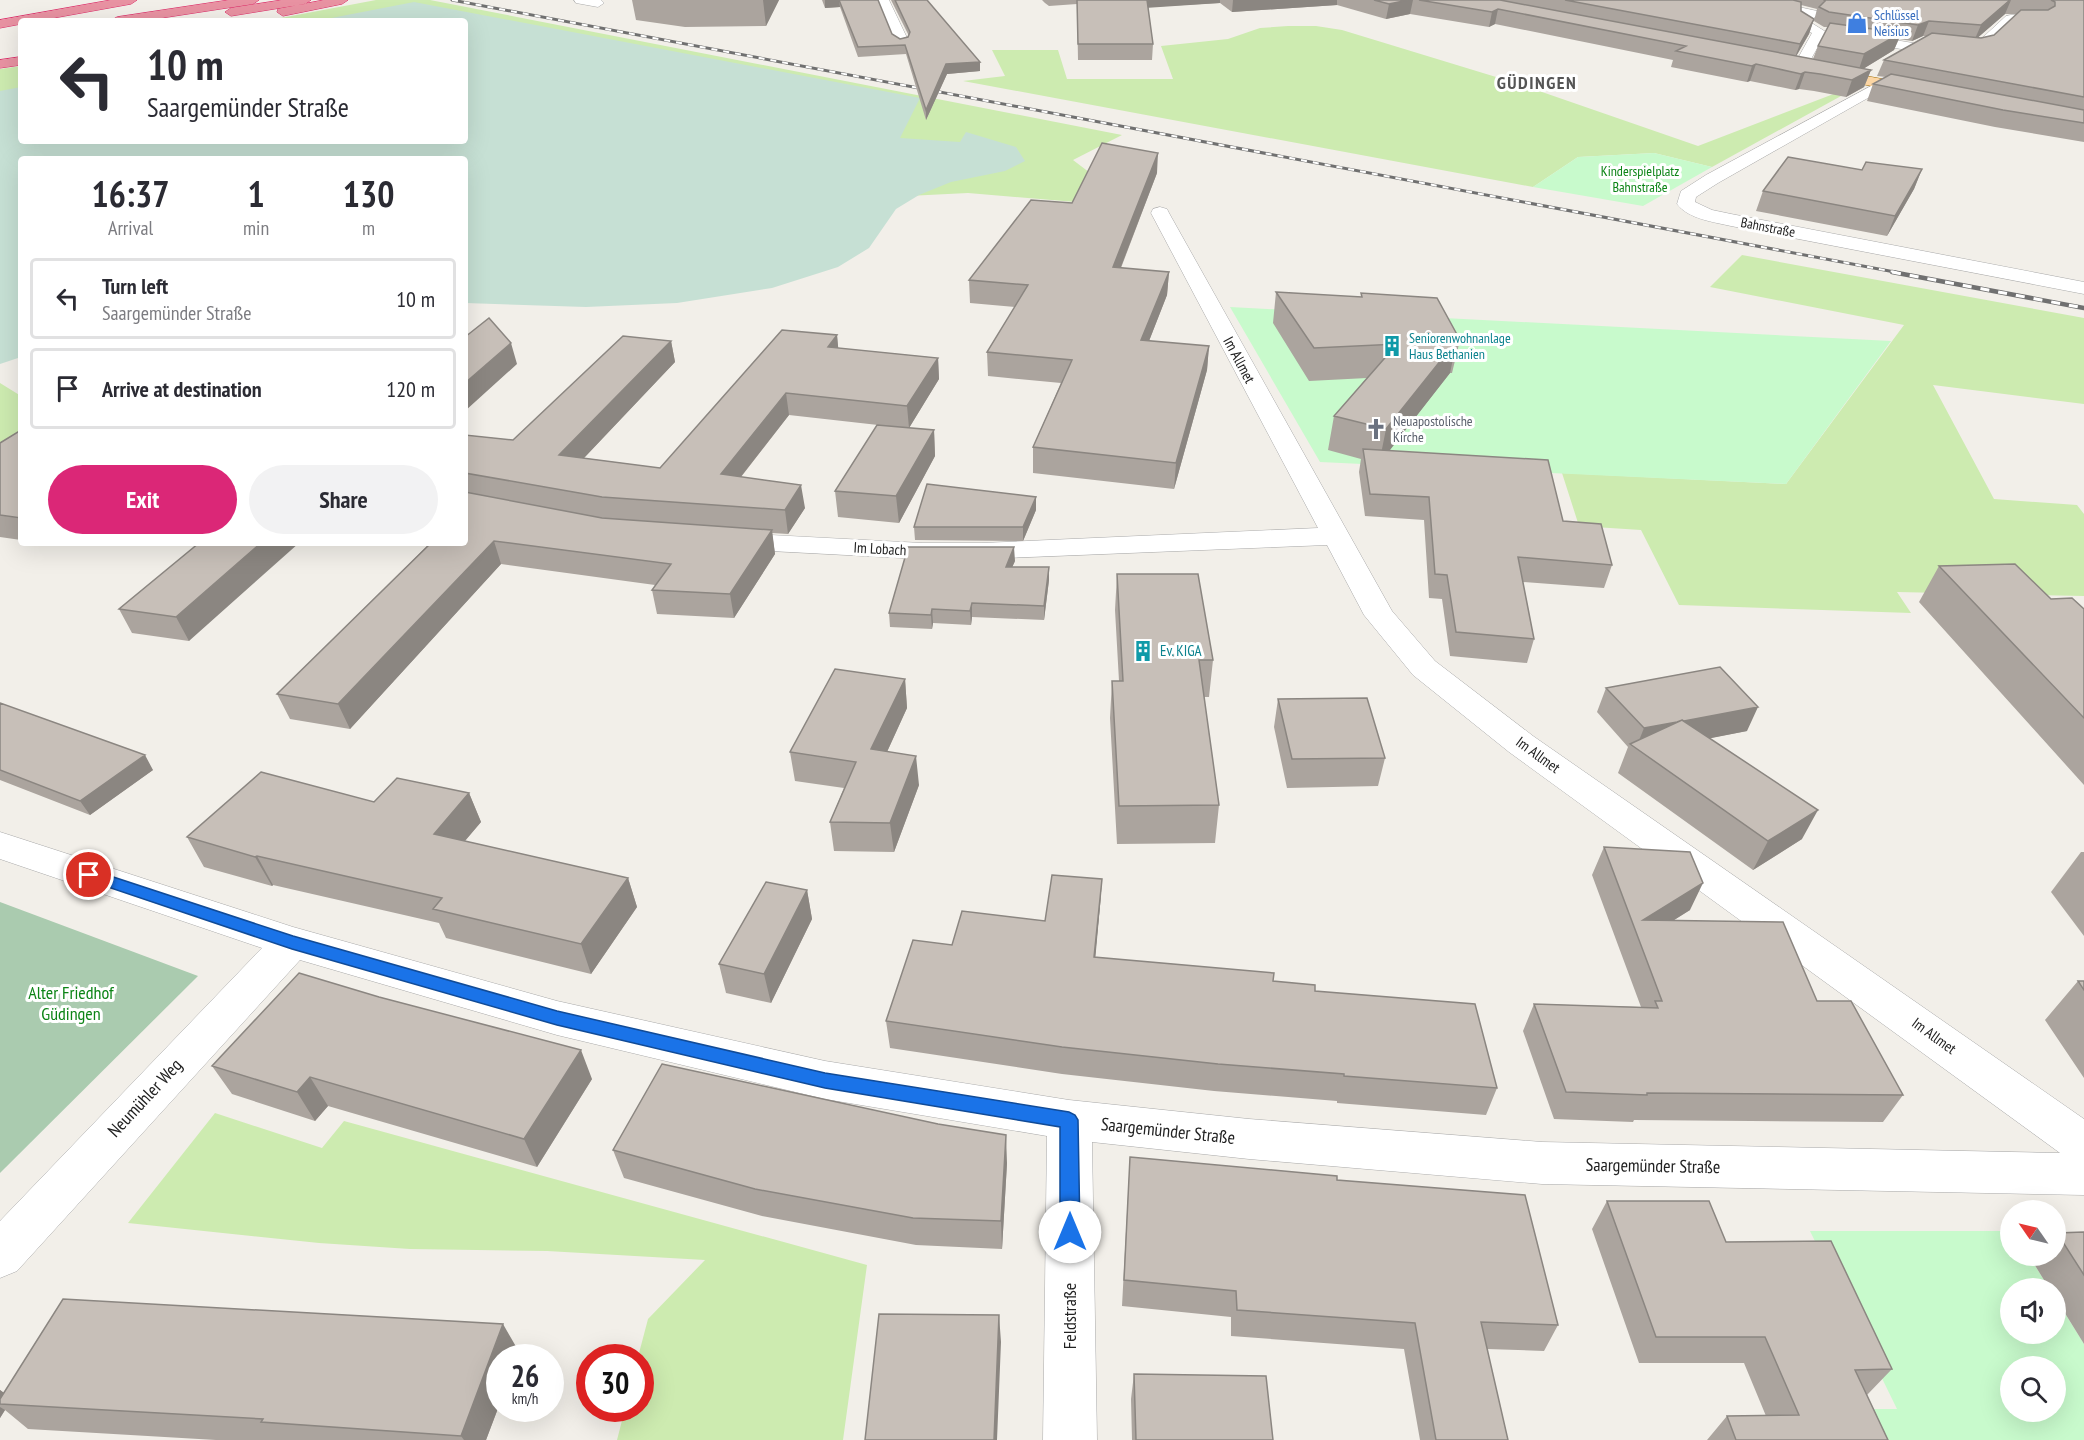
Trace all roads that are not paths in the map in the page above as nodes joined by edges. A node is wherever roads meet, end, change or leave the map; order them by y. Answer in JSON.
{"nodes":[{"id":1,"x":131,"y":0,"type":"edge"},
{"id":2,"x":253,"y":0,"type":"edge"},
{"id":3,"x":305,"y":0,"type":"edge"},
{"id":4,"x":342,"y":0,"type":"edge"},
{"id":5,"x":580,"y":0,"type":"edge"},
{"id":6,"x":882,"y":0,"type":"edge"},
{"id":7,"x":1750,"y":0,"type":"edge"},
{"id":8,"x":598,"y":3,"type":"dead end"},
{"id":9,"x":33,"y":18,"type":"edge"},
{"id":10,"x":136,"y":18,"type":"edge"},
{"id":11,"x":194,"y":18,"type":"edge"},
{"id":12,"x":249,"y":18,"type":"edge"},
{"id":13,"x":2041,"y":19,"type":"edge"},
{"id":14,"x":18,"y":21,"type":"edge"},
{"id":15,"x":0,"y":24,"type":"edge"},
{"id":16,"x":1830,"y":33,"type":"junction"},
{"id":17,"x":902,"y":42,"type":"edge"},
{"id":18,"x":1939,"y":42,"type":"edge"},
{"id":19,"x":1895,"y":57,"type":"edge"},
{"id":20,"x":18,"y":61,"type":"edge"},
{"id":21,"x":0,"y":64,"type":"edge"},
{"id":22,"x":1794,"y":66,"type":"joint"},
{"id":23,"x":1881,"y":76,"type":"junction"},
{"id":24,"x":1860,"y":79,"type":"joint"},
{"id":25,"x":1941,"y":94,"type":"edge"},
{"id":26,"x":1160,"y":213,"type":"dead end"},
{"id":27,"x":2084,"y":288,"type":"edge"},
{"id":28,"x":1334,"y":536,"type":"junction"},
{"id":29,"x":703,"y":539,"type":"edge"},
{"id":30,"x":0,"y":845,"type":"edge"},
{"id":31,"x":292,"y":942,"type":"junction"},
{"id":32,"x":1069,"y":1120,"type":"junction"},
{"id":33,"x":2084,"y":1144,"type":"edge"},
{"id":34,"x":2084,"y":1174,"type":"edge"},
{"id":35,"x":0,"y":1255,"type":"edge"},
{"id":36,"x":1070,"y":1440,"type":"edge"}],
"edges":[{"from":1,"to":9,"type":"highway"},
{"from":2,"to":10,"type":"highway"},
{"from":3,"to":11,"type":"highway"},
{"from":4,"to":12,"type":"highway"},
{"from":5,"to":8,"type":"street"},
{"from":6,"to":17,"type":"street"},
{"from":7,"to":16,"type":"street"},
{"from":13,"to":18,"type":"street"},
{"from":14,"to":15,"type":"highway"},
{"from":16,"to":19,"type":"street"},
{"from":16,"to":22,"type":"street"},
{"from":20,"to":21,"type":"highway"},
{"from":22,"to":24,"type":"main road"},
{"from":23,"to":24,"type":"street"},
{"from":23,"to":25,"type":"main road"},
{"from":23,"to":27,"type":"street","name":"Bahnstraße"},
{"from":26,"to":28,"type":"street","name":"Im Allmet"},
{"from":28,"to":29,"type":"street","name":"Im Lobach"},
{"from":28,"to":33,"type":"street","name":"Im Allmet"},
{"from":30,"to":31,"type":"street","name":"Saargemünder Straße"},
{"from":31,"to":32,"type":"street","name":"Saargemünder Straße"},
{"from":31,"to":35,"type":"street","name":"Neumühler Weg"},
{"from":32,"to":34,"type":"street","name":"Saargemünder Straße"},
{"from":32,"to":36,"type":"street","name":"Feldstraße"}]}
